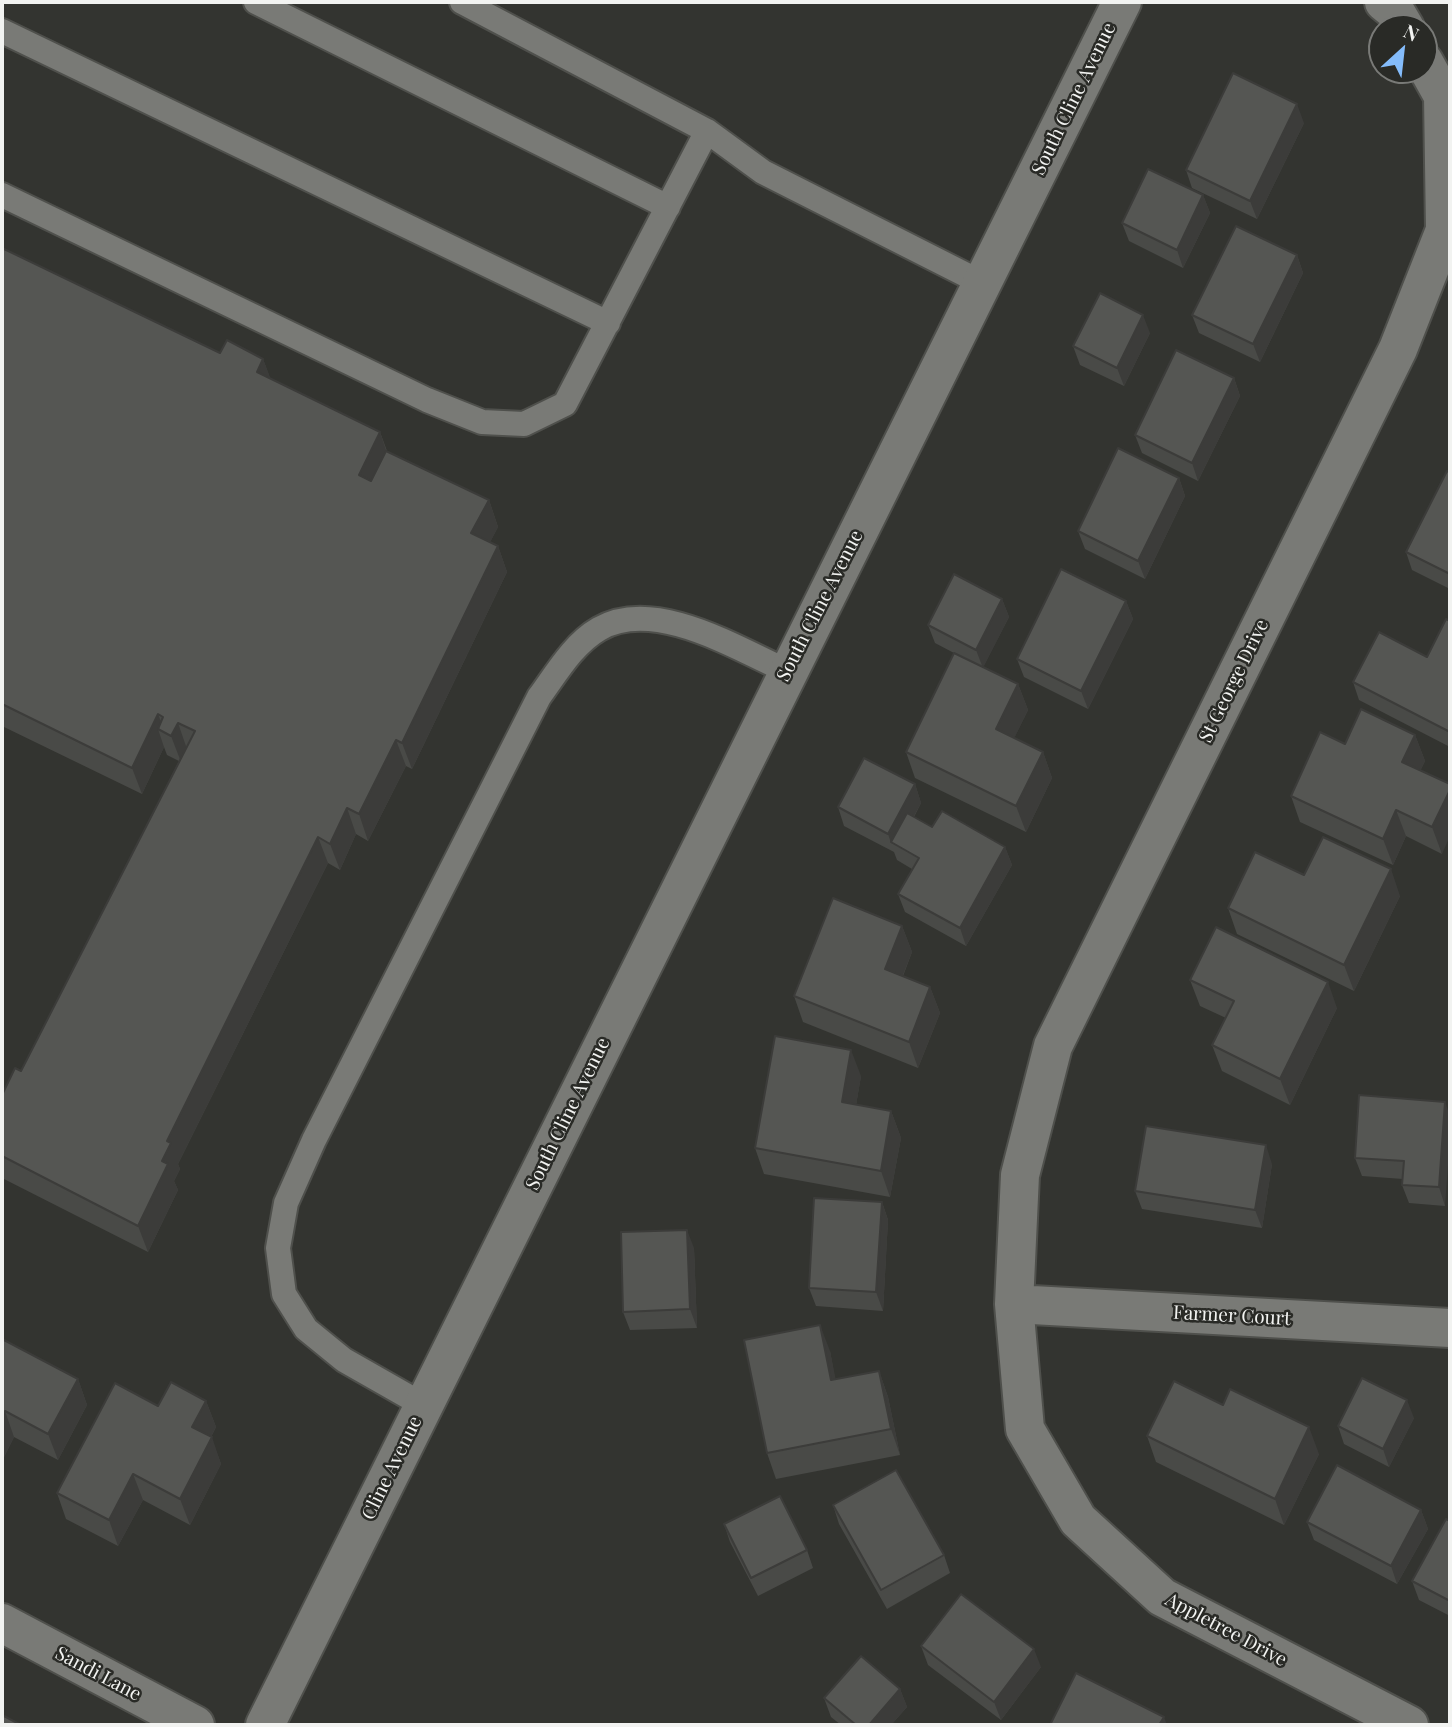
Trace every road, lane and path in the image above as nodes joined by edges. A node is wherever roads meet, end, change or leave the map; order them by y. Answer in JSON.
{"nodes":[{"id":1,"x":256,"y":2,"type":"edge"},
{"id":2,"x":462,"y":2,"type":"edge"},
{"id":3,"x":1122,"y":2,"type":"edge"},
{"id":4,"x":1384,"y":2,"type":"edge"},
{"id":5,"x":1397,"y":14,"type":"edge"},
{"id":6,"x":2,"y":31,"type":"edge"},
{"id":7,"x":1446,"y":94,"type":"edge"},
{"id":8,"x":707,"y":131,"type":"junction"},
{"id":9,"x":2,"y":195,"type":"edge"},
{"id":10,"x":668,"y":207,"type":"junction"},
{"id":11,"x":982,"y":283,"type":"junction"},
{"id":12,"x":608,"y":323,"type":"junction"},
{"id":13,"x":787,"y":671,"type":"junction"},
{"id":14,"x":519,"y":1212,"type":"joint"},
{"id":15,"x":1014,"y":1304,"type":"junction"},
{"id":16,"x":1450,"y":1328,"type":"edge"},
{"id":17,"x":424,"y":1405,"type":"junction"},
{"id":18,"x":2,"y":1623,"type":"edge"},
{"id":19,"x":195,"y":1725,"type":"edge"},
{"id":20,"x":265,"y":1725,"type":"edge"},
{"id":21,"x":1409,"y":1725,"type":"edge"}],
"edges":[{"from":1,"to":10,"type":"lane"},
{"from":2,"to":8,"type":"lane"},
{"from":3,"to":11,"type":"street","name":"South Cline Avenue"},
{"from":4,"to":5,"type":"street"},
{"from":6,"to":12,"type":"lane"},
{"from":7,"to":15,"type":"street","name":"St George Drive"},
{"from":8,"to":10,"type":"lane"},
{"from":8,"to":11,"type":"lane"},
{"from":9,"to":12,"type":"lane"},
{"from":10,"to":12,"type":"lane"},
{"from":11,"to":13,"type":"street","name":"South Cline Avenue"},
{"from":13,"to":14,"type":"street","name":"South Cline Avenue"},
{"from":13,"to":17,"type":"lane"},
{"from":14,"to":17,"type":"street","name":"Cline Avenue"},
{"from":15,"to":16,"type":"street","name":"Farmer Court"},
{"from":15,"to":21,"type":"street","name":"Appletree Drive"},
{"from":17,"to":20,"type":"street","name":"Cline Avenue"},
{"from":18,"to":19,"type":"street","name":"Sandi Lane"}]}
